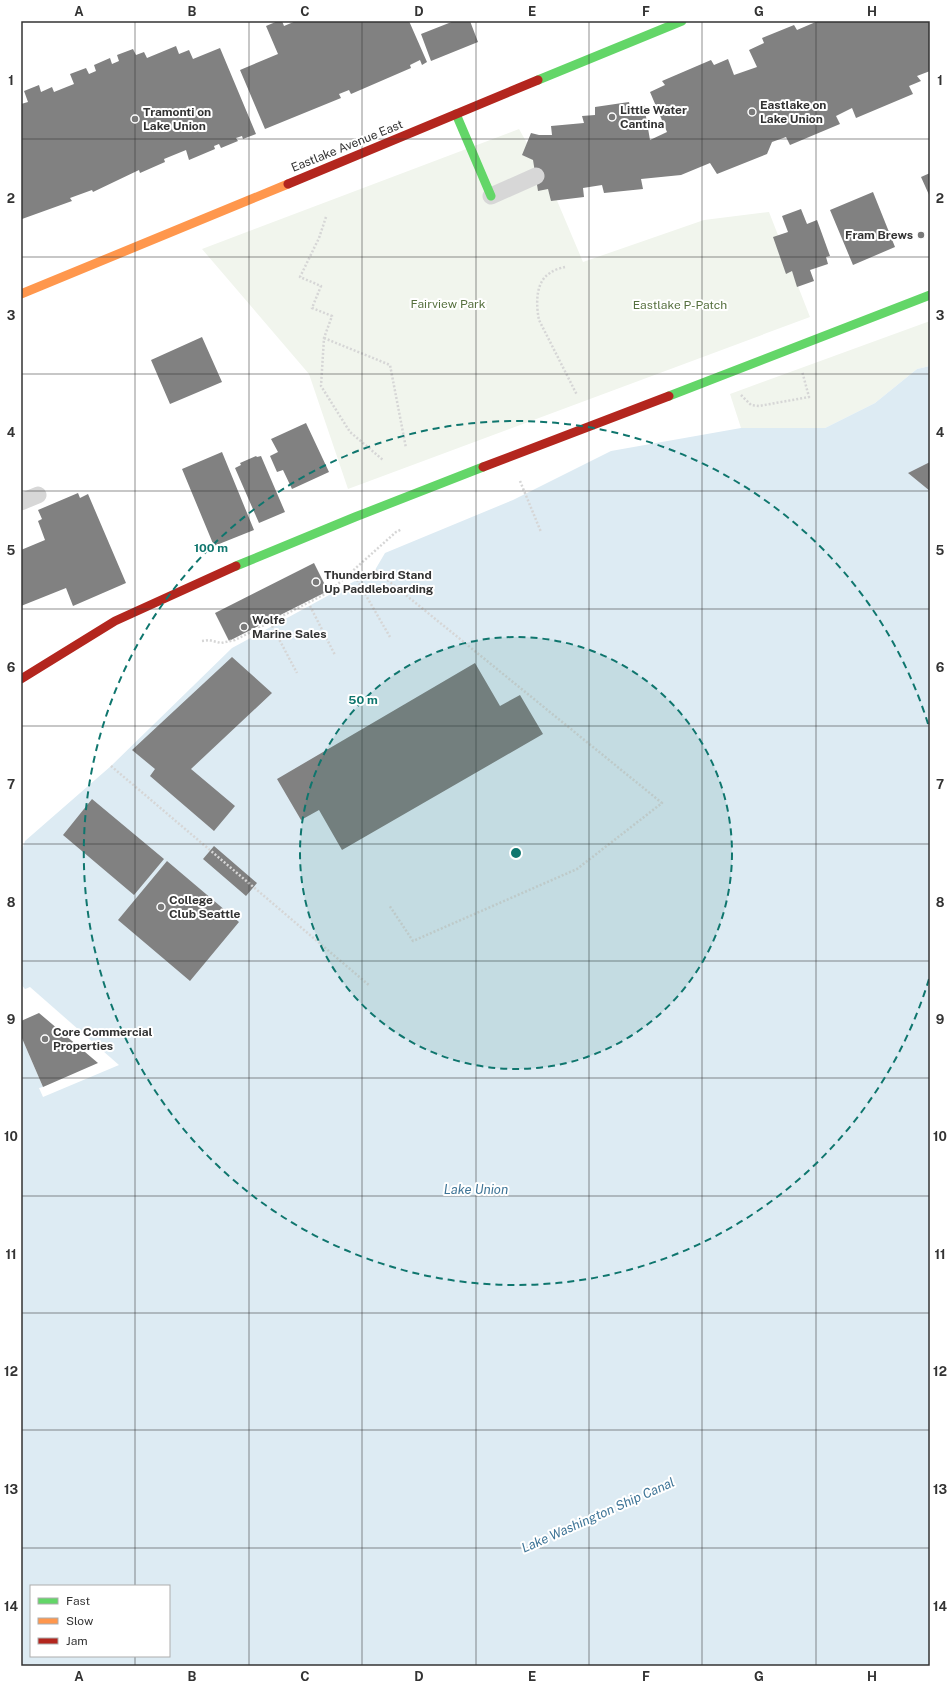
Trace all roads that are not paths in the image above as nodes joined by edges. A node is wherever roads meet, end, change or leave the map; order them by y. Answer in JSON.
{"nodes":[{"id":1,"x":682,"y":21,"type":"edge"},
{"id":2,"x":456,"y":114,"type":"junction"},
{"id":3,"x":536,"y":176,"type":"dead end"},
{"id":4,"x":491,"y":196,"type":"joint"},
{"id":5,"x":21,"y":294,"type":"edge"},
{"id":6,"x":930,"y":295,"type":"edge"},
{"id":7,"x":38,"y":494,"type":"dead end"},
{"id":8,"x":21,"y":502,"type":"edge"},
{"id":9,"x":21,"y":679,"type":"edge"}],
"edges":[{"from":1,"to":2,"type":"street","name":"Eastlake Avenue East"},
{"from":2,"to":4,"type":"street"},
{"from":2,"to":5,"type":"street","name":"Eastlake Avenue East"},
{"from":3,"to":4,"type":"lane"},
{"from":6,"to":9,"type":"street"},
{"from":7,"to":8,"type":"lane"}]}
